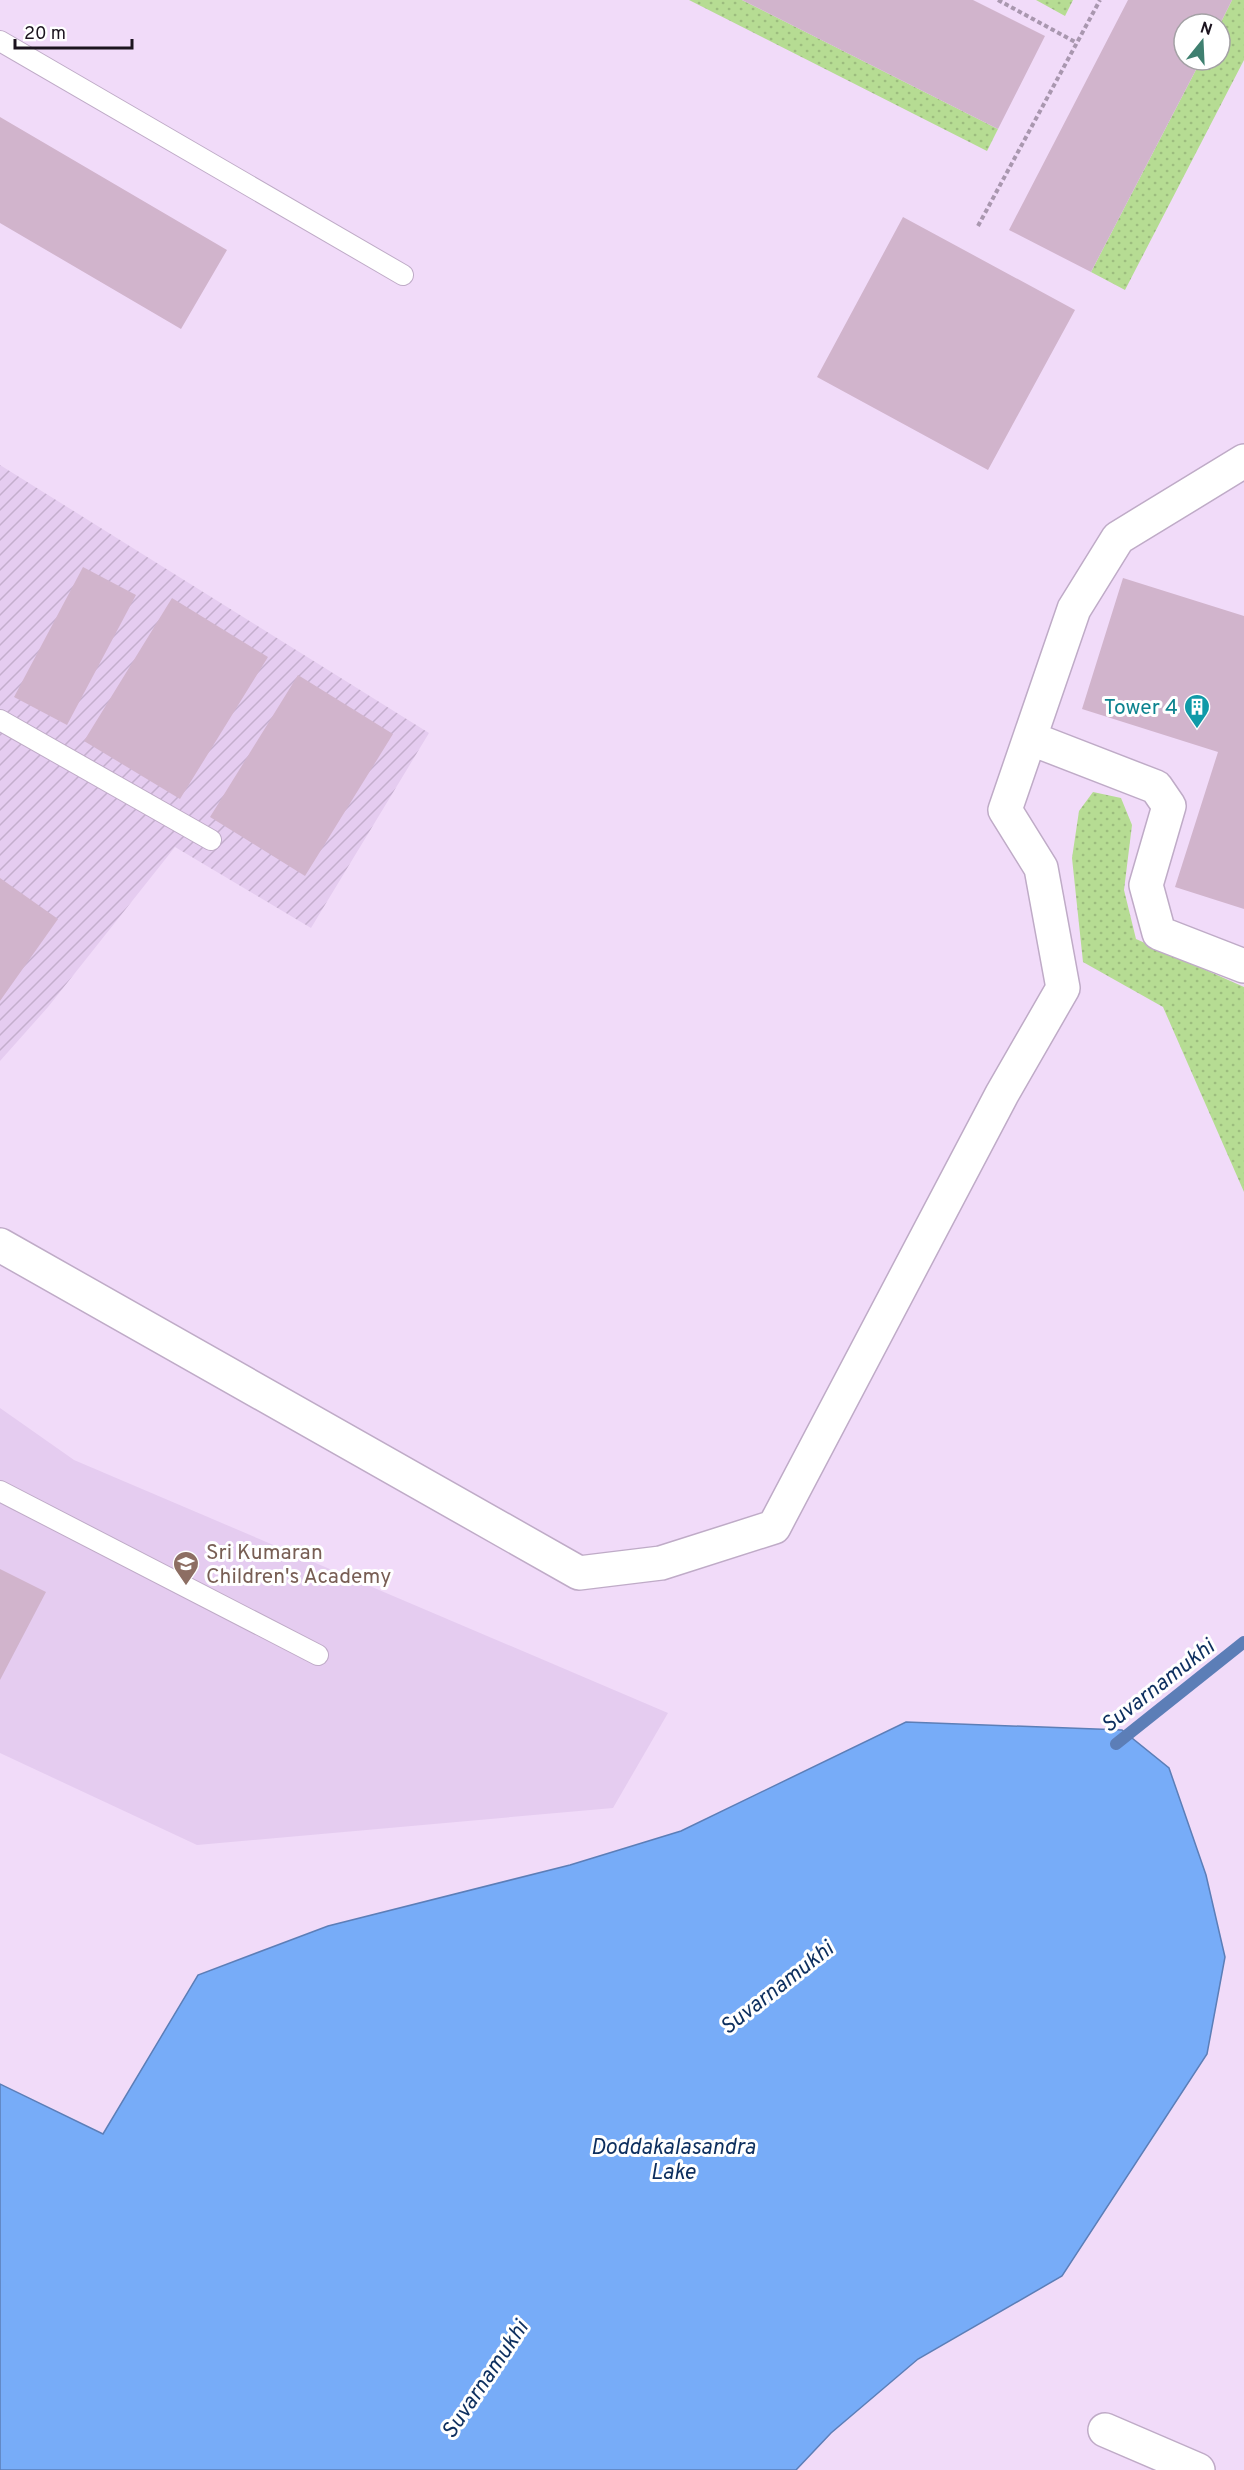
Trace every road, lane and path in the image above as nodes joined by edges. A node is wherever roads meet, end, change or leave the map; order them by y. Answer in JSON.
{"nodes":[{"id":1,"x":998,"y":0,"type":"edge"},
{"id":2,"x":1100,"y":0,"type":"edge"},
{"id":3,"x":0,"y":41,"type":"edge"},
{"id":4,"x":1077,"y":43,"type":"junction"},
{"id":5,"x":978,"y":226,"type":"dead end"},
{"id":6,"x":403,"y":275,"type":"dead end"},
{"id":7,"x":1244,"y":461,"type":"edge"},
{"id":8,"x":0,"y":720,"type":"edge"},
{"id":9,"x":1032,"y":739,"type":"junction"},
{"id":10,"x":211,"y":840,"type":"dead end"},
{"id":11,"x":1244,"y":966,"type":"edge"},
{"id":12,"x":0,"y":1245,"type":"edge"},
{"id":13,"x":0,"y":1491,"type":"edge"},
{"id":14,"x":318,"y":1655,"type":"dead end"},
{"id":15,"x":1105,"y":2430,"type":"dead end"},
{"id":16,"x":1198,"y":2470,"type":"edge"}],
"edges":[{"from":1,"to":4,"type":"path"},
{"from":2,"to":4,"type":"path"},
{"from":3,"to":6,"type":"lane"},
{"from":4,"to":5,"type":"path"},
{"from":7,"to":9,"type":"street"},
{"from":8,"to":10,"type":"lane"},
{"from":9,"to":11,"type":"street"},
{"from":9,"to":12,"type":"street"},
{"from":13,"to":14,"type":"lane"},
{"from":15,"to":16,"type":"street"}]}
